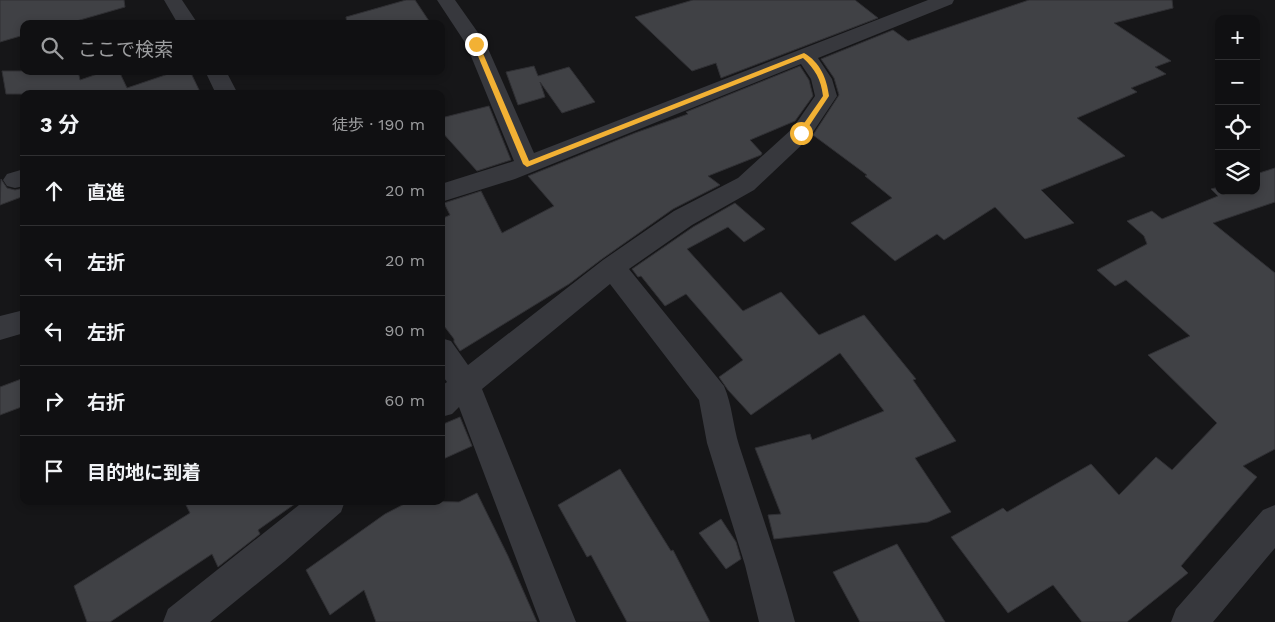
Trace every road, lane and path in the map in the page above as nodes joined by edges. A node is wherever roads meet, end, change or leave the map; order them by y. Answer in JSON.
{"nodes":[{"id":1,"x":172,"y":0,"type":"edge"},
{"id":2,"x":446,"y":0,"type":"edge"},
{"id":3,"x":945,"y":0,"type":"edge"},
{"id":4,"x":185,"y":20,"type":"edge"},
{"id":5,"x":804,"y":55,"type":"junction"},
{"id":6,"x":217,"y":75,"type":"edge"},
{"id":7,"x":225,"y":90,"type":"edge"},
{"id":8,"x":527,"y":164,"type":"junction"},
{"id":9,"x":445,"y":192,"type":"edge"},
{"id":10,"x":612,"y":267,"type":"junction"},
{"id":11,"x":20,"y":322,"type":"edge"},
{"id":12,"x":0,"y":328,"type":"edge"},
{"id":13,"x":445,"y":365,"type":"edge"},
{"id":14,"x":453,"y":394,"type":"edge"},
{"id":15,"x":324,"y":505,"type":"edge"},
{"id":16,"x":1275,"y":522,"type":"edge"},
{"id":17,"x":182,"y":622,"type":"edge"},
{"id":18,"x":558,"y":622,"type":"edge"},
{"id":19,"x":777,"y":622,"type":"edge"},
{"id":20,"x":1189,"y":622,"type":"edge"}],
"edges":[{"from":1,"to":4,"type":"street"},
{"from":2,"to":8,"type":"street"},
{"from":3,"to":5,"type":"street"},
{"from":5,"to":8,"type":"street"},
{"from":5,"to":10,"type":"street"},
{"from":6,"to":7,"type":"street"},
{"from":8,"to":9,"type":"street"},
{"from":10,"to":14,"type":"street"},
{"from":10,"to":19,"type":"street"},
{"from":11,"to":12,"type":"street"},
{"from":13,"to":14,"type":"street"},
{"from":14,"to":18,"type":"street"},
{"from":15,"to":17,"type":"street"},
{"from":16,"to":20,"type":"street"}]}
